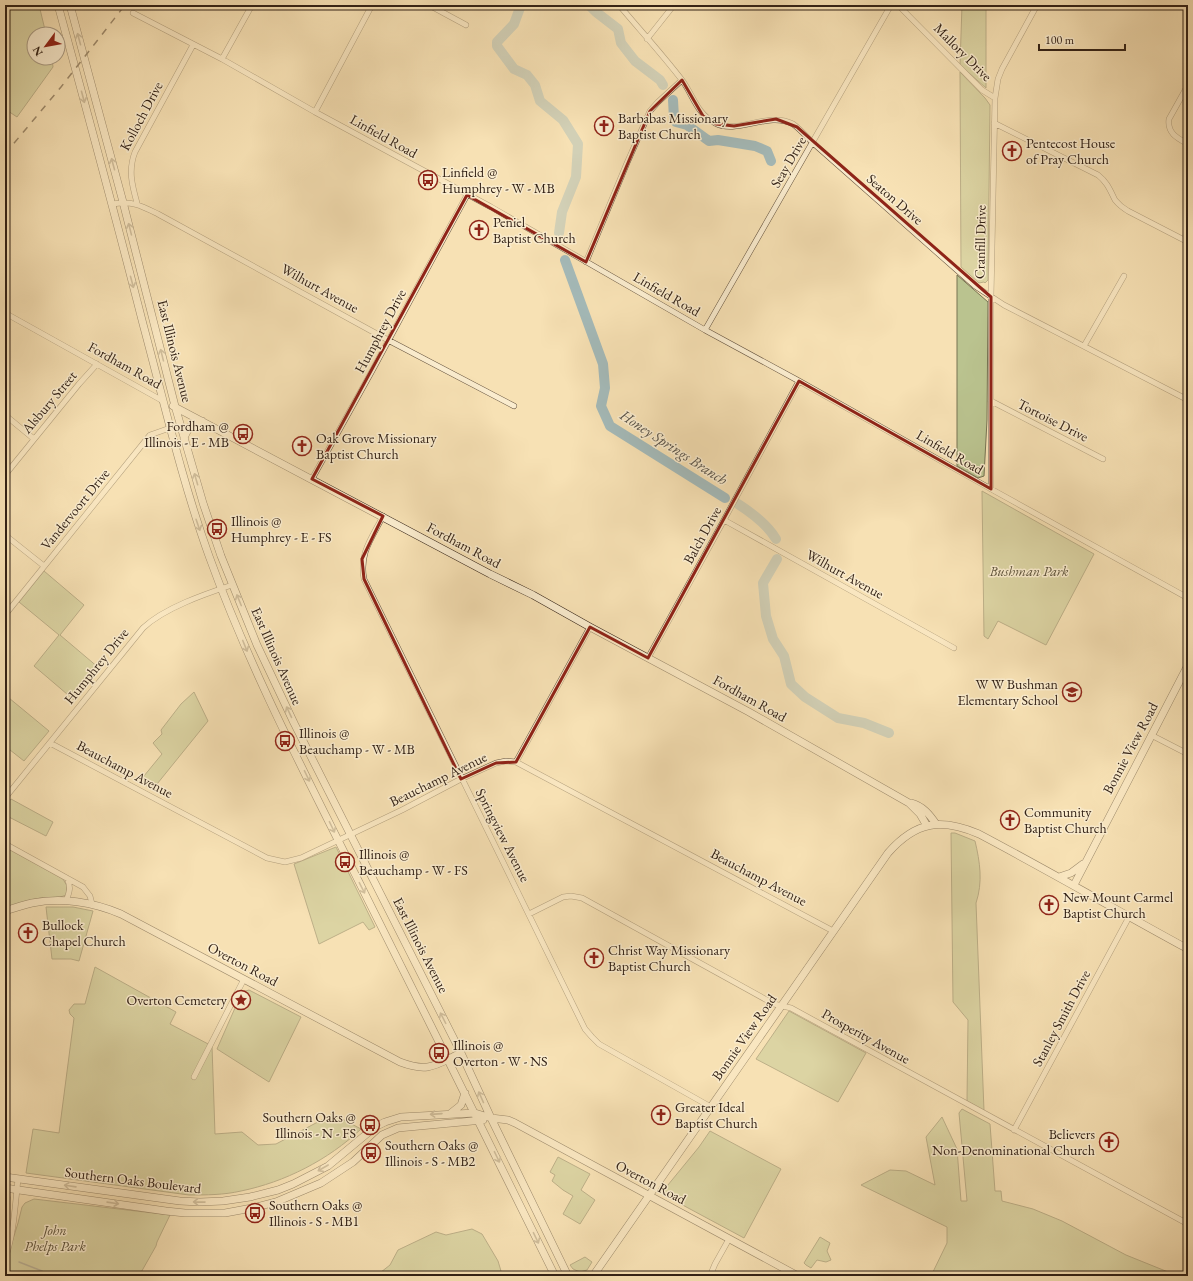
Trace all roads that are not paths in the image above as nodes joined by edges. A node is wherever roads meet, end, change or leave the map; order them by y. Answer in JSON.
{"nodes":[{"id":1,"x":58,"y":5,"type":"edge"},
{"id":2,"x":70,"y":5,"type":"edge"},
{"id":3,"x":252,"y":5,"type":"edge"},
{"id":4,"x":372,"y":5,"type":"edge"},
{"id":5,"x":429,"y":5,"type":"edge"},
{"id":6,"x":619,"y":5,"type":"edge"},
{"id":7,"x":674,"y":5,"type":"edge"},
{"id":8,"x":891,"y":5,"type":"edge"},
{"id":9,"x":898,"y":5,"type":"edge"},
{"id":10,"x":1037,"y":5,"type":"edge"},
{"id":11,"x":133,"y":13,"type":"dead end"},
{"id":12,"x":466,"y":25,"type":"dead end"},
{"id":13,"x":647,"y":39,"type":"junction"},
{"id":14,"x":193,"y":45,"type":"junction"},
{"id":15,"x":222,"y":59,"type":"junction"},
{"id":16,"x":682,"y":80,"type":"junction"},
{"id":17,"x":1188,"y":85,"type":"edge"},
{"id":18,"x":995,"y":98,"type":"junction"},
{"id":19,"x":315,"y":112,"type":"junction"},
{"id":20,"x":994,"y":123,"type":"junction"},
{"id":21,"x":813,"y":143,"type":"junction"},
{"id":22,"x":1188,"y":144,"type":"edge"},
{"id":23,"x":467,"y":195,"type":"junction"},
{"id":24,"x":123,"y":202,"type":"junction"},
{"id":25,"x":137,"y":203,"type":"junction"},
{"id":26,"x":112,"y":204,"type":"junction"},
{"id":27,"x":1188,"y":242,"type":"edge"},
{"id":28,"x":586,"y":262,"type":"junction"},
{"id":29,"x":1124,"y":276,"type":"dead end"},
{"id":30,"x":991,"y":297,"type":"junction"},
{"id":31,"x":5,"y":313,"type":"edge"},
{"id":32,"x":705,"y":330,"type":"junction"},
{"id":33,"x":388,"y":340,"type":"junction"},
{"id":34,"x":1084,"y":346,"type":"junction"},
{"id":35,"x":97,"y":364,"type":"junction"},
{"id":36,"x":799,"y":381,"type":"junction"},
{"id":37,"x":163,"y":400,"type":"junction"},
{"id":38,"x":1188,"y":400,"type":"edge"},
{"id":39,"x":991,"y":401,"type":"junction"},
{"id":40,"x":175,"y":406,"type":"junction"},
{"id":41,"x":514,"y":406,"type":"dead end"},
{"id":42,"x":5,"y":415,"type":"edge"},
{"id":43,"x":202,"y":420,"type":"junction"},
{"id":44,"x":170,"y":428,"type":"junction"},
{"id":45,"x":184,"y":438,"type":"junction"},
{"id":46,"x":34,"y":439,"type":"junction"},
{"id":47,"x":1103,"y":459,"type":"dead end"},
{"id":48,"x":5,"y":475,"type":"edge"},
{"id":49,"x":312,"y":479,"type":"junction"},
{"id":50,"x":991,"y":489,"type":"junction"},
{"id":51,"x":203,"y":503,"type":"junction"},
{"id":52,"x":192,"y":506,"type":"junction"},
{"id":53,"x":383,"y":516,"type":"junction"},
{"id":54,"x":724,"y":520,"type":"junction"},
{"id":55,"x":5,"y":535,"type":"edge"},
{"id":56,"x":44,"y":566,"type":"junction"},
{"id":57,"x":232,"y":585,"type":"junction"},
{"id":58,"x":222,"y":588,"type":"junction"},
{"id":59,"x":1188,"y":598,"type":"edge"},
{"id":60,"x":5,"y":615,"type":"edge"},
{"id":61,"x":590,"y":627,"type":"junction"},
{"id":62,"x":954,"y":648,"type":"dead end"},
{"id":63,"x":648,"y":658,"type":"junction"},
{"id":64,"x":1188,"y":665,"type":"edge"},
{"id":65,"x":1151,"y":735,"type":"junction"},
{"id":66,"x":50,"y":742,"type":"junction"},
{"id":67,"x":1188,"y":754,"type":"edge"},
{"id":68,"x":516,"y":762,"type":"junction"},
{"id":69,"x":461,"y":779,"type":"junction"},
{"id":70,"x":5,"y":798,"type":"edge"},
{"id":71,"x":909,"y":803,"type":"junction"},
{"id":72,"x":936,"y":824,"type":"junction"},
{"id":73,"x":927,"y":826,"type":"junction"},
{"id":74,"x":350,"y":835,"type":"junction"},
{"id":75,"x":338,"y":840,"type":"junction"},
{"id":76,"x":5,"y":844,"type":"edge"},
{"id":77,"x":1086,"y":862,"type":"junction"},
{"id":78,"x":1059,"y":877,"type":"junction"},
{"id":79,"x":66,"y":878,"type":"junction"},
{"id":80,"x":1074,"y":885,"type":"junction"},
{"id":81,"x":66,"y":900,"type":"junction"},
{"id":82,"x":92,"y":904,"type":"junction"},
{"id":83,"x":5,"y":911,"type":"edge"},
{"id":84,"x":529,"y":914,"type":"junction"},
{"id":85,"x":1129,"y":917,"type":"junction"},
{"id":86,"x":833,"y":931,"type":"junction"},
{"id":87,"x":1188,"y":949,"type":"edge"},
{"id":88,"x":244,"y":980,"type":"junction"},
{"id":89,"x":782,"y":1006,"type":"junction"},
{"id":90,"x":461,"y":1053,"type":"junction"},
{"id":91,"x":448,"y":1059,"type":"junction"},
{"id":92,"x":194,"y":1077,"type":"dead end"},
{"id":93,"x":465,"y":1093,"type":"junction"},
{"id":94,"x":711,"y":1107,"type":"junction"},
{"id":95,"x":475,"y":1112,"type":"junction"},
{"id":96,"x":451,"y":1113,"type":"junction"},
{"id":97,"x":491,"y":1118,"type":"junction"},
{"id":98,"x":480,"y":1122,"type":"junction"},
{"id":99,"x":381,"y":1124,"type":"junction"},
{"id":100,"x":1014,"y":1130,"type":"junction"},
{"id":101,"x":386,"y":1133,"type":"junction"},
{"id":102,"x":5,"y":1177,"type":"edge"},
{"id":103,"x":18,"y":1179,"type":"junction"},
{"id":104,"x":5,"y":1188,"type":"edge"},
{"id":105,"x":17,"y":1190,"type":"junction"},
{"id":106,"x":648,"y":1195,"type":"junction"},
{"id":107,"x":250,"y":1197,"type":"junction"},
{"id":108,"x":530,"y":1198,"type":"junction"},
{"id":109,"x":519,"y":1203,"type":"junction"},
{"id":110,"x":252,"y":1208,"type":"junction"},
{"id":111,"x":1188,"y":1224,"type":"edge"},
{"id":112,"x":729,"y":1239,"type":"junction"},
{"id":113,"x":5,"y":1259,"type":"edge"},
{"id":114,"x":569,"y":1275,"type":"edge"},
{"id":115,"x":592,"y":1275,"type":"edge"},
{"id":116,"x":555,"y":1276,"type":"edge"},
{"id":117,"x":710,"y":1276,"type":"edge"},
{"id":118,"x":798,"y":1276,"type":"edge"}],
"edges":[{"from":1,"to":26,"type":"street","name":"East Illinois Avenue","one_way":true},
{"from":24,"to":2,"type":"street","name":"East Illinois Avenue","one_way":true},
{"from":3,"to":15,"type":"street"},
{"from":4,"to":19,"type":"street"},
{"from":5,"to":12,"type":"street"},
{"from":6,"to":13,"type":"street","name":"Seaton Drive"},
{"from":7,"to":13,"type":"street"},
{"from":8,"to":21,"type":"street","name":"Seay Drive"},
{"from":9,"to":18,"type":"street","name":"Mallory Drive"},
{"from":10,"to":18,"type":"street","name":"Cranfill Drive"},
{"from":11,"to":14,"type":"street","name":"Linfield Road"},
{"from":13,"to":16,"type":"street","name":"Seaton Drive"},
{"from":14,"to":15,"type":"street","name":"Linfield Road"},
{"from":14,"to":25,"type":"street","name":"Kolloch Drive"},
{"from":15,"to":19,"type":"street","name":"Linfield Road"},
{"from":16,"to":21,"type":"street","name":"Seaton Drive"},
{"from":16,"to":28,"type":"street"},
{"from":17,"to":22,"type":"street"},
{"from":18,"to":20,"type":"street","name":"Cranfill Drive"},
{"from":19,"to":23,"type":"street","name":"Linfield Road"},
{"from":20,"to":27,"type":"street"},
{"from":20,"to":30,"type":"street","name":"Cranfill Drive"},
{"from":21,"to":30,"type":"street","name":"Seaton Drive"},
{"from":21,"to":32,"type":"street","name":"Seay Drive"},
{"from":23,"to":28,"type":"street","name":"Linfield Road"},
{"from":23,"to":33,"type":"street","name":"Humphrey Drive"},
{"from":24,"to":25,"type":"street","name":"Wilhurt Avenue"},
{"from":24,"to":26,"type":"street","name":"Wilhurt Avenue"},
{"from":40,"to":24,"type":"street","name":"East Illinois Avenue","one_way":true},
{"from":25,"to":33,"type":"street","name":"Wilhurt Avenue"},
{"from":26,"to":37,"type":"street","name":"East Illinois Avenue","one_way":true},
{"from":28,"to":32,"type":"street","name":"Linfield Road"},
{"from":29,"to":34,"type":"street"},
{"from":30,"to":34,"type":"street","name":"Seaton Drive"},
{"from":30,"to":39,"type":"street","name":"Cranfill Drive"},
{"from":31,"to":35,"type":"street","name":"Fordham Road"},
{"from":32,"to":36,"type":"street","name":"Linfield Road"},
{"from":33,"to":41,"type":"street","name":"Wilhurt Avenue"},
{"from":33,"to":49,"type":"street","name":"Humphrey Drive"},
{"from":34,"to":38,"type":"street","name":"Seaton Drive"},
{"from":35,"to":37,"type":"street","name":"Fordham Road"},
{"from":35,"to":46,"type":"street","name":"Alsbury Street"},
{"from":36,"to":50,"type":"street","name":"Linfield Road"},
{"from":36,"to":54,"type":"street","name":"Balch Drive"},
{"from":37,"to":40,"type":"street","name":"Fordham Road"},
{"from":37,"to":44,"type":"street","name":"East Illinois Avenue"},
{"from":39,"to":47,"type":"street","name":"Tortoise Drive"},
{"from":39,"to":50,"type":"street","name":"Cranfill Drive"},
{"from":40,"to":43,"type":"street","name":"Fordham Road"},
{"from":40,"to":45,"type":"street","name":"East Illinois Avenue"},
{"from":42,"to":46,"type":"street"},
{"from":43,"to":45,"type":"street"},
{"from":43,"to":49,"type":"street","name":"Fordham Road"},
{"from":44,"to":52,"type":"street","name":"East Illinois Avenue"},
{"from":44,"to":56,"type":"street","name":"Vandervoort Drive"},
{"from":51,"to":45,"type":"street","name":"East Illinois Avenue","one_way":true},
{"from":46,"to":48,"type":"street","name":"Alsbury Street"},
{"from":49,"to":53,"type":"street","name":"Fordham Road"},
{"from":50,"to":59,"type":"street","name":"Linfield Road"},
{"from":51,"to":52,"type":"street"},
{"from":51,"to":57,"type":"street","name":"East Illinois Avenue"},
{"from":52,"to":58,"type":"street","name":"East Illinois Avenue","one_way":true},
{"from":53,"to":61,"type":"street","name":"Fordham Road"},
{"from":53,"to":69,"type":"street","name":"Springview Avenue"},
{"from":54,"to":62,"type":"street","name":"Wilhurt Avenue"},
{"from":54,"to":63,"type":"street","name":"Balch Drive"},
{"from":55,"to":56,"type":"street"},
{"from":56,"to":60,"type":"street","name":"Vandervoort Drive"},
{"from":57,"to":58,"type":"street","name":"Humphrey Drive"},
{"from":74,"to":57,"type":"street","name":"East Illinois Avenue","one_way":true},
{"from":58,"to":66,"type":"street","name":"Humphrey Drive"},
{"from":58,"to":75,"type":"street","name":"East Illinois Avenue","one_way":true},
{"from":61,"to":63,"type":"street","name":"Fordham Road"},
{"from":61,"to":68,"type":"street"},
{"from":63,"to":71,"type":"street","name":"Fordham Road"},
{"from":64,"to":65,"type":"street","name":"Bonnie View Road"},
{"from":65,"to":67,"type":"street"},
{"from":65,"to":77,"type":"street","name":"Bonnie View Road"},
{"from":66,"to":70,"type":"street","name":"Humphrey Drive"},
{"from":66,"to":75,"type":"street","name":"Beauchamp Avenue"},
{"from":68,"to":69,"type":"street","name":"Beauchamp Avenue"},
{"from":68,"to":86,"type":"street","name":"Beauchamp Avenue"},
{"from":69,"to":74,"type":"street","name":"Beauchamp Avenue"},
{"from":69,"to":84,"type":"street","name":"Springview Avenue"},
{"from":71,"to":72,"type":"street","name":"Fordham Road"},
{"from":71,"to":73,"type":"street","name":"Fordham Road"},
{"from":72,"to":73,"type":"street"},
{"from":72,"to":78,"type":"street"},
{"from":73,"to":86,"type":"street","name":"Bonnie View Road"},
{"from":74,"to":75,"type":"street","name":"Beauchamp Avenue"},
{"from":90,"to":74,"type":"street","name":"East Illinois Avenue","one_way":true},
{"from":75,"to":91,"type":"street","name":"East Illinois Avenue","one_way":true},
{"from":76,"to":79,"type":"street"},
{"from":77,"to":78,"type":"street"},
{"from":77,"to":80,"type":"street","name":"Bonnie View Road"},
{"from":78,"to":80,"type":"street"},
{"from":79,"to":81,"type":"street"},
{"from":79,"to":82,"type":"street"},
{"from":80,"to":85,"type":"street"},
{"from":81,"to":82,"type":"street","name":"Overton Road"},
{"from":81,"to":83,"type":"street","name":"Overton Road"},
{"from":82,"to":88,"type":"street","name":"Overton Road"},
{"from":84,"to":89,"type":"street","name":"Prosperity Avenue"},
{"from":84,"to":94,"type":"street","name":"Springview Avenue"},
{"from":85,"to":87,"type":"street"},
{"from":85,"to":100,"type":"street","name":"Stanley Smith Drive"},
{"from":86,"to":89,"type":"street","name":"Bonnie View Road"},
{"from":88,"to":91,"type":"street","name":"Overton Road"},
{"from":88,"to":92,"type":"street"},
{"from":89,"to":94,"type":"street","name":"Bonnie View Road"},
{"from":89,"to":100,"type":"street","name":"Prosperity Avenue"},
{"from":90,"to":91,"type":"street","name":"Overton Road"},
{"from":97,"to":90,"type":"street","name":"East Illinois Avenue","one_way":true},
{"from":91,"to":93,"type":"street","name":"East Illinois Avenue"},
{"from":93,"to":95,"type":"street","name":"East Illinois Avenue"},
{"from":93,"to":96,"type":"street"},
{"from":94,"to":106,"type":"street","name":"Bonnie View Road"},
{"from":95,"to":96,"type":"street","name":"Southern Oaks Boulevard"},
{"from":95,"to":97,"type":"street","name":"Southern Oaks Boulevard"},
{"from":95,"to":98,"type":"street","name":"East Illinois Avenue"},
{"from":96,"to":99,"type":"street","name":"Southern Oaks Boulevard","one_way":true},
{"from":97,"to":98,"type":"street","name":"Southern Oaks Boulevard"},
{"from":97,"to":106,"type":"street","name":"Overton Road"},
{"from":97,"to":108,"type":"street","name":"East Illinois Avenue"},
{"from":98,"to":101,"type":"street","name":"Southern Oaks Boulevard"},
{"from":98,"to":109,"type":"street","name":"East Illinois Avenue","one_way":true},
{"from":99,"to":101,"type":"street"},
{"from":99,"to":107,"type":"street","name":"Southern Oaks Boulevard","one_way":true},
{"from":100,"to":111,"type":"street","name":"Prosperity Avenue"},
{"from":101,"to":110,"type":"street","name":"Southern Oaks Boulevard"},
{"from":102,"to":103,"type":"street","name":"Southern Oaks Boulevard"},
{"from":103,"to":105,"type":"street"},
{"from":107,"to":103,"type":"street","name":"Southern Oaks Boulevard","one_way":true},
{"from":104,"to":105,"type":"street","name":"Southern Oaks Boulevard"},
{"from":105,"to":110,"type":"street","name":"Southern Oaks Boulevard","one_way":true},
{"from":105,"to":113,"type":"street"},
{"from":106,"to":112,"type":"street","name":"Overton Road"},
{"from":106,"to":115,"type":"street","name":"Bonnie View Road"},
{"from":107,"to":110,"type":"street"},
{"from":108,"to":109,"type":"street"},
{"from":108,"to":114,"type":"street","name":"East Illinois Avenue"},
{"from":109,"to":116,"type":"street","name":"East Illinois Avenue","one_way":true},
{"from":112,"to":117,"type":"street"},
{"from":112,"to":118,"type":"street","name":"Overton Road"}]}
